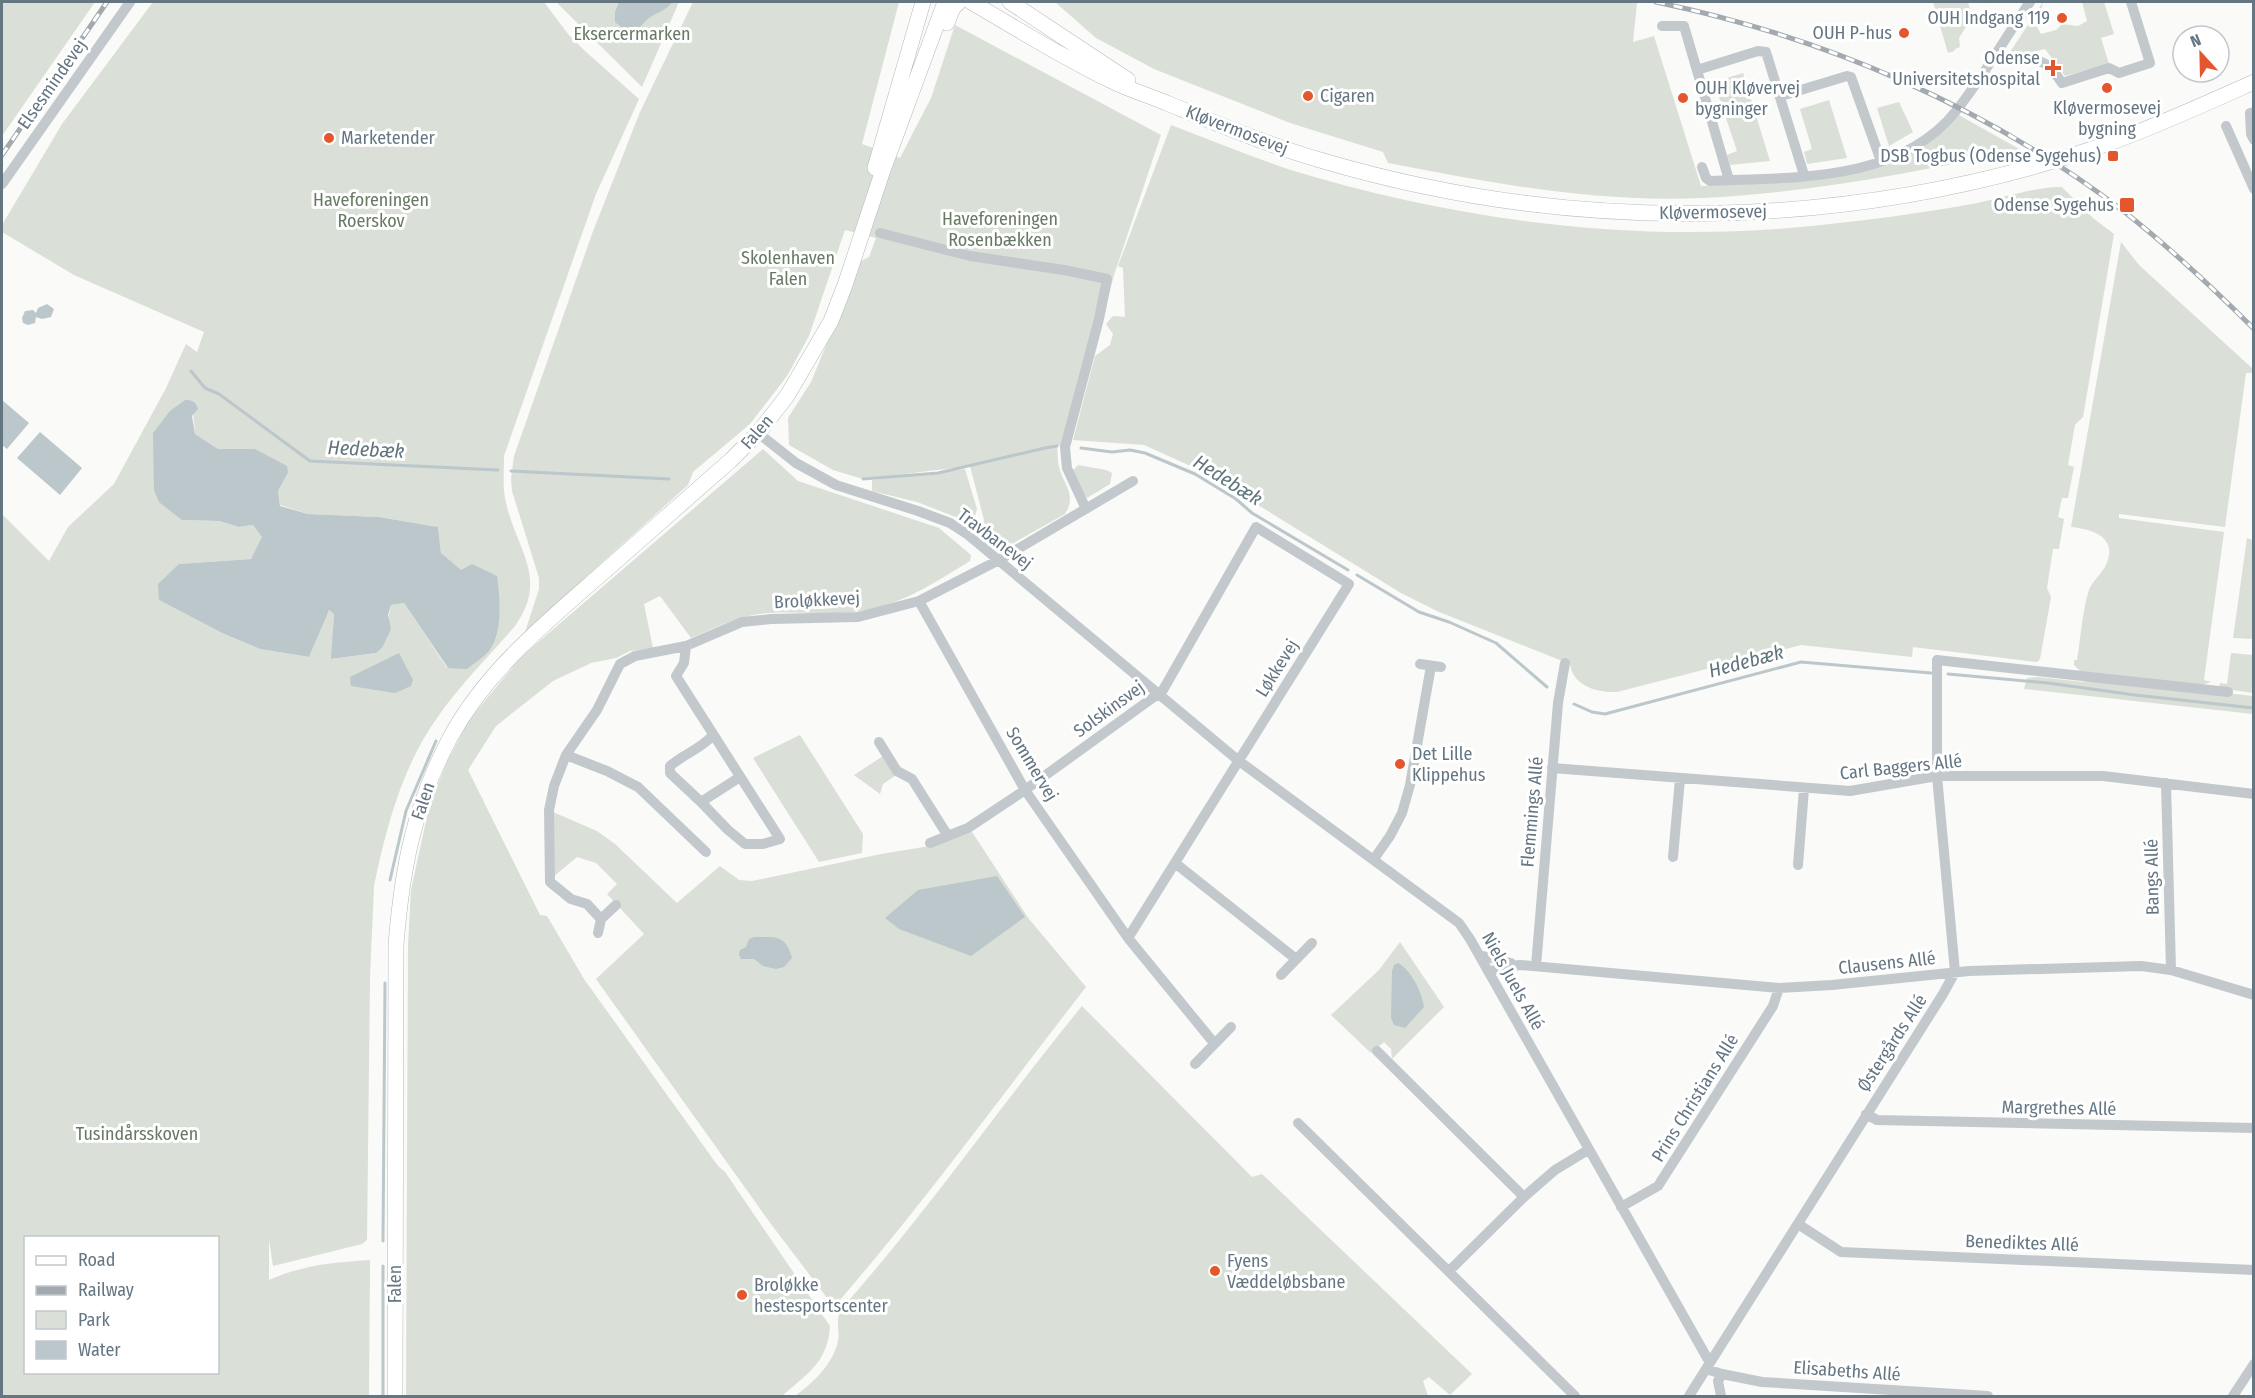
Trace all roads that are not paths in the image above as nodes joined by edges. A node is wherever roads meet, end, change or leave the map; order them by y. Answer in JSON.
{"nodes":[{"id":1,"x":130,"y":2,"type":"edge"},
{"id":2,"x":923,"y":2,"type":"edge"},
{"id":3,"x":933,"y":2,"type":"edge"},
{"id":4,"x":945,"y":2,"type":"edge"},
{"id":5,"x":959,"y":2,"type":"edge"},
{"id":6,"x":971,"y":2,"type":"edge"},
{"id":7,"x":991,"y":2,"type":"edge"},
{"id":8,"x":1010,"y":2,"type":"edge"},
{"id":9,"x":1026,"y":2,"type":"edge"},
{"id":10,"x":2030,"y":2,"type":"edge"},
{"id":11,"x":2131,"y":2,"type":"edge"},
{"id":12,"x":1662,"y":26,"type":"dead end"},
{"id":13,"x":1084,"y":52,"type":"junction"},
{"id":14,"x":2039,"y":61,"type":"dead end"},
{"id":15,"x":1697,"y":70,"type":"junction"},
{"id":16,"x":2253,"y":82,"type":"edge"},
{"id":17,"x":1781,"y":96,"type":"junction"},
{"id":18,"x":1167,"y":103,"type":"junction"},
{"id":19,"x":2253,"y":112,"type":"edge"},
{"id":20,"x":2226,"y":126,"type":"dead end"},
{"id":21,"x":897,"y":135,"type":"junction"},
{"id":22,"x":2253,"y":140,"type":"edge"},
{"id":23,"x":1881,"y":162,"type":"junction"},
{"id":24,"x":1702,"y":167,"type":"dead end"},
{"id":25,"x":1804,"y":175,"type":"junction"},
{"id":26,"x":1729,"y":180,"type":"junction"},
{"id":27,"x":2,"y":184,"type":"edge"},
{"id":28,"x":2252,"y":186,"type":"edge"},
{"id":29,"x":879,"y":233,"type":"dead end"},
{"id":30,"x":811,"y":355,"type":"junction"},
{"id":31,"x":758,"y":433,"type":"junction"},
{"id":32,"x":1133,"y":481,"type":"dead end"},
{"id":33,"x":1086,"y":509,"type":"junction"},
{"id":34,"x":1256,"y":527,"type":"joint"},
{"id":35,"x":999,"y":560,"type":"junction"},
{"id":36,"x":919,"y":601,"type":"junction"},
{"id":37,"x":687,"y":646,"type":"junction"},
{"id":38,"x":1565,"y":663,"type":"dead end"},
{"id":39,"x":1431,"y":666,"type":"dead end"},
{"id":40,"x":2228,"y":692,"type":"dead end"},
{"id":41,"x":1158,"y":694,"type":"junction"},
{"id":42,"x":713,"y":735,"type":"junction"},
{"id":43,"x":879,"y":742,"type":"dead end"},
{"id":44,"x":566,"y":755,"type":"junction"},
{"id":45,"x":1239,"y":761,"type":"junction"},
{"id":46,"x":1552,"y":768,"type":"junction"},
{"id":47,"x":740,"y":777,"type":"junction"},
{"id":48,"x":1937,"y":777,"type":"junction"},
{"id":49,"x":1680,"y":779,"type":"junction"},
{"id":50,"x":2166,"y":783,"type":"junction"},
{"id":51,"x":1804,"y":789,"type":"junction"},
{"id":52,"x":1026,"y":790,"type":"junction"},
{"id":53,"x":2253,"y":794,"type":"edge"},
{"id":54,"x":701,"y":802,"type":"junction"},
{"id":55,"x":948,"y":836,"type":"junction"},
{"id":56,"x":930,"y":843,"type":"dead end"},
{"id":57,"x":706,"y":852,"type":"dead end"},
{"id":58,"x":1673,"y":857,"type":"dead end"},
{"id":59,"x":1374,"y":860,"type":"junction"},
{"id":60,"x":1175,"y":863,"type":"junction"},
{"id":61,"x":1798,"y":865,"type":"dead end"},
{"id":62,"x":616,"y":904,"type":"dead end"},
{"id":63,"x":601,"y":919,"type":"junction"},
{"id":64,"x":598,"y":933,"type":"dead end"},
{"id":65,"x":1128,"y":938,"type":"junction"},
{"id":66,"x":1312,"y":943,"type":"dead end"},
{"id":67,"x":1479,"y":955,"type":"junction"},
{"id":68,"x":1296,"y":959,"type":"junction"},
{"id":69,"x":1520,"y":965,"type":"junction"},
{"id":70,"x":1536,"y":966,"type":"junction"},
{"id":71,"x":2171,"y":970,"type":"junction"},
{"id":72,"x":1955,"y":972,"type":"junction"},
{"id":73,"x":1489,"y":973,"type":"junction"},
{"id":74,"x":1281,"y":975,"type":"dead end"},
{"id":75,"x":1779,"y":988,"type":"junction"},
{"id":76,"x":2253,"y":995,"type":"edge"},
{"id":77,"x":1231,"y":1027,"type":"dead end"},
{"id":78,"x":1214,"y":1043,"type":"junction"},
{"id":79,"x":1377,"y":1051,"type":"dead end"},
{"id":80,"x":1194,"y":1064,"type":"dead end"},
{"id":81,"x":1866,"y":1114,"type":"junction"},
{"id":82,"x":1298,"y":1124,"type":"dead end"},
{"id":83,"x":2253,"y":1128,"type":"edge"},
{"id":84,"x":1588,"y":1150,"type":"junction"},
{"id":85,"x":1524,"y":1197,"type":"junction"},
{"id":86,"x":1620,"y":1207,"type":"junction"},
{"id":87,"x":1798,"y":1224,"type":"junction"},
{"id":88,"x":2253,"y":1270,"type":"edge"},
{"id":89,"x":1449,"y":1271,"type":"junction"},
{"id":90,"x":2253,"y":1364,"type":"edge"},
{"id":91,"x":1708,"y":1366,"type":"junction"},
{"id":92,"x":1722,"y":1374,"type":"junction"},
{"id":93,"x":1860,"y":1393,"type":"edge"},
{"id":94,"x":395,"y":1396,"type":"edge"},
{"id":95,"x":1575,"y":1396,"type":"edge"},
{"id":96,"x":1689,"y":1396,"type":"edge"},
{"id":97,"x":1721,"y":1396,"type":"edge"},
{"id":98,"x":1988,"y":1396,"type":"edge"},
{"id":99,"x":2233,"y":1396,"type":"edge"}],
"edges":[{"from":1,"to":27,"type":"street","name":"Elsesmindevej"},
{"from":2,"to":30,"type":"main road","name":"Falen"},
{"from":3,"to":21,"type":"main road"},
{"from":4,"to":21,"type":"main road","name":"Falen"},
{"from":5,"to":21,"type":"main road"},
{"from":6,"to":18,"type":"main road","name":"Kløvermosevej"},
{"from":7,"to":13,"type":"main road"},
{"from":8,"to":13,"type":"main road","name":"Kløvermosevej"},
{"from":9,"to":13,"type":"main road"},
{"from":10,"to":23,"type":"street"},
{"from":11,"to":14,"type":"street"},
{"from":12,"to":15,"type":"street"},
{"from":13,"to":18,"type":"main road","name":"Kløvermosevej"},
{"from":15,"to":17,"type":"street"},
{"from":15,"to":26,"type":"street"},
{"from":16,"to":18,"type":"main road","name":"Kløvermosevej"},
{"from":17,"to":23,"type":"street"},
{"from":17,"to":25,"type":"street"},
{"from":19,"to":22,"type":"street"},
{"from":20,"to":28,"type":"street"},
{"from":21,"to":30,"type":"main road","name":"Falen"},
{"from":23,"to":25,"type":"street"},
{"from":24,"to":26,"type":"street"},
{"from":25,"to":26,"type":"street"},
{"from":29,"to":33,"type":"street"},
{"from":30,"to":31,"type":"main road","name":"Falen"},
{"from":31,"to":35,"type":"street","name":"Travbanevej"},
{"from":31,"to":94,"type":"main road","name":"Falen"},
{"from":32,"to":33,"type":"street","name":"Broløkkevej"},
{"from":33,"to":35,"type":"street","name":"Broløkkevej"},
{"from":34,"to":41,"type":"street","name":"Solskinsvej"},
{"from":34,"to":45,"type":"street","name":"Løkkevej"},
{"from":35,"to":36,"type":"street","name":"Broløkkevej"},
{"from":35,"to":41,"type":"street","name":"Travbanevej"},
{"from":36,"to":37,"type":"street","name":"Broløkkevej"},
{"from":36,"to":52,"type":"street","name":"Sommervej"},
{"from":37,"to":42,"type":"street"},
{"from":37,"to":44,"type":"street","name":"Broløkkevej"},
{"from":38,"to":46,"type":"street","name":"Flemmings Allé"},
{"from":39,"to":59,"type":"street"},
{"from":40,"to":48,"type":"street"},
{"from":41,"to":45,"type":"street","name":"Niels Juels Allé"},
{"from":41,"to":52,"type":"street","name":"Solskinsvej"},
{"from":42,"to":47,"type":"street"},
{"from":42,"to":54,"type":"street"},
{"from":43,"to":55,"type":"street"},
{"from":44,"to":57,"type":"street"},
{"from":44,"to":63,"type":"street","name":"Broløkkevej"},
{"from":45,"to":59,"type":"street","name":"Niels Juels Allé"},
{"from":45,"to":60,"type":"street","name":"Løkkevej"},
{"from":46,"to":49,"type":"street","name":"Carl Baggers Allé"},
{"from":46,"to":70,"type":"street","name":"Flemmings Allé"},
{"from":47,"to":54,"type":"street"},
{"from":47,"to":54,"type":"street"},
{"from":48,"to":50,"type":"street","name":"Carl Baggers Allé"},
{"from":48,"to":51,"type":"street","name":"Carl Baggers Allé"},
{"from":48,"to":72,"type":"street"},
{"from":49,"to":51,"type":"street","name":"Carl Baggers Allé"},
{"from":49,"to":58,"type":"street"},
{"from":50,"to":53,"type":"street","name":"Carl Baggers Allé"},
{"from":50,"to":71,"type":"street","name":"Bangs Allé"},
{"from":51,"to":61,"type":"street"},
{"from":52,"to":55,"type":"street","name":"Solskinsvej"},
{"from":52,"to":65,"type":"street","name":"Sommervej"},
{"from":55,"to":56,"type":"street","name":"Solskinsvej"},
{"from":59,"to":67,"type":"street","name":"Niels Juels Allé"},
{"from":60,"to":65,"type":"street","name":"Løkkevej"},
{"from":60,"to":68,"type":"street"},
{"from":62,"to":63,"type":"street"},
{"from":63,"to":64,"type":"street"},
{"from":65,"to":78,"type":"street"},
{"from":66,"to":68,"type":"street"},
{"from":67,"to":69,"type":"street","name":"Clausens Allé"},
{"from":67,"to":73,"type":"street","name":"Niels Juels Allé"},
{"from":68,"to":74,"type":"street"},
{"from":69,"to":70,"type":"street","name":"Clausens Allé"},
{"from":69,"to":73,"type":"street","name":"Clausens Allé"},
{"from":70,"to":75,"type":"street","name":"Clausens Allé"},
{"from":71,"to":72,"type":"street","name":"Clausens Allé"},
{"from":71,"to":76,"type":"street","name":"Clausens Allé"},
{"from":72,"to":75,"type":"street","name":"Clausens Allé"},
{"from":72,"to":81,"type":"street","name":"Østergårds Allé"},
{"from":73,"to":84,"type":"street","name":"Niels Juels Allé"},
{"from":75,"to":86,"type":"street","name":"Prins Christians Allé"},
{"from":77,"to":78,"type":"street"},
{"from":78,"to":80,"type":"street"},
{"from":79,"to":85,"type":"street"},
{"from":81,"to":83,"type":"street","name":"Margrethes Allé"},
{"from":81,"to":87,"type":"street","name":"Østergårds Allé"},
{"from":82,"to":89,"type":"street"},
{"from":84,"to":85,"type":"street"},
{"from":84,"to":86,"type":"street","name":"Niels Juels Allé"},
{"from":85,"to":89,"type":"street"},
{"from":86,"to":91,"type":"street","name":"Niels Juels Allé"},
{"from":87,"to":88,"type":"street","name":"Benediktes Allé"},
{"from":87,"to":91,"type":"street","name":"Østergårds Allé"},
{"from":89,"to":95,"type":"street"},
{"from":90,"to":99,"type":"street"},
{"from":91,"to":92,"type":"street","name":"Elisabeths Allé"},
{"from":91,"to":96,"type":"street","name":"Østergårds Allé"},
{"from":92,"to":93,"type":"street","name":"Elisabeths Allé"},
{"from":92,"to":97,"type":"street"},
{"from":93,"to":98,"type":"street","name":"Elisabeths Allé"}]}
